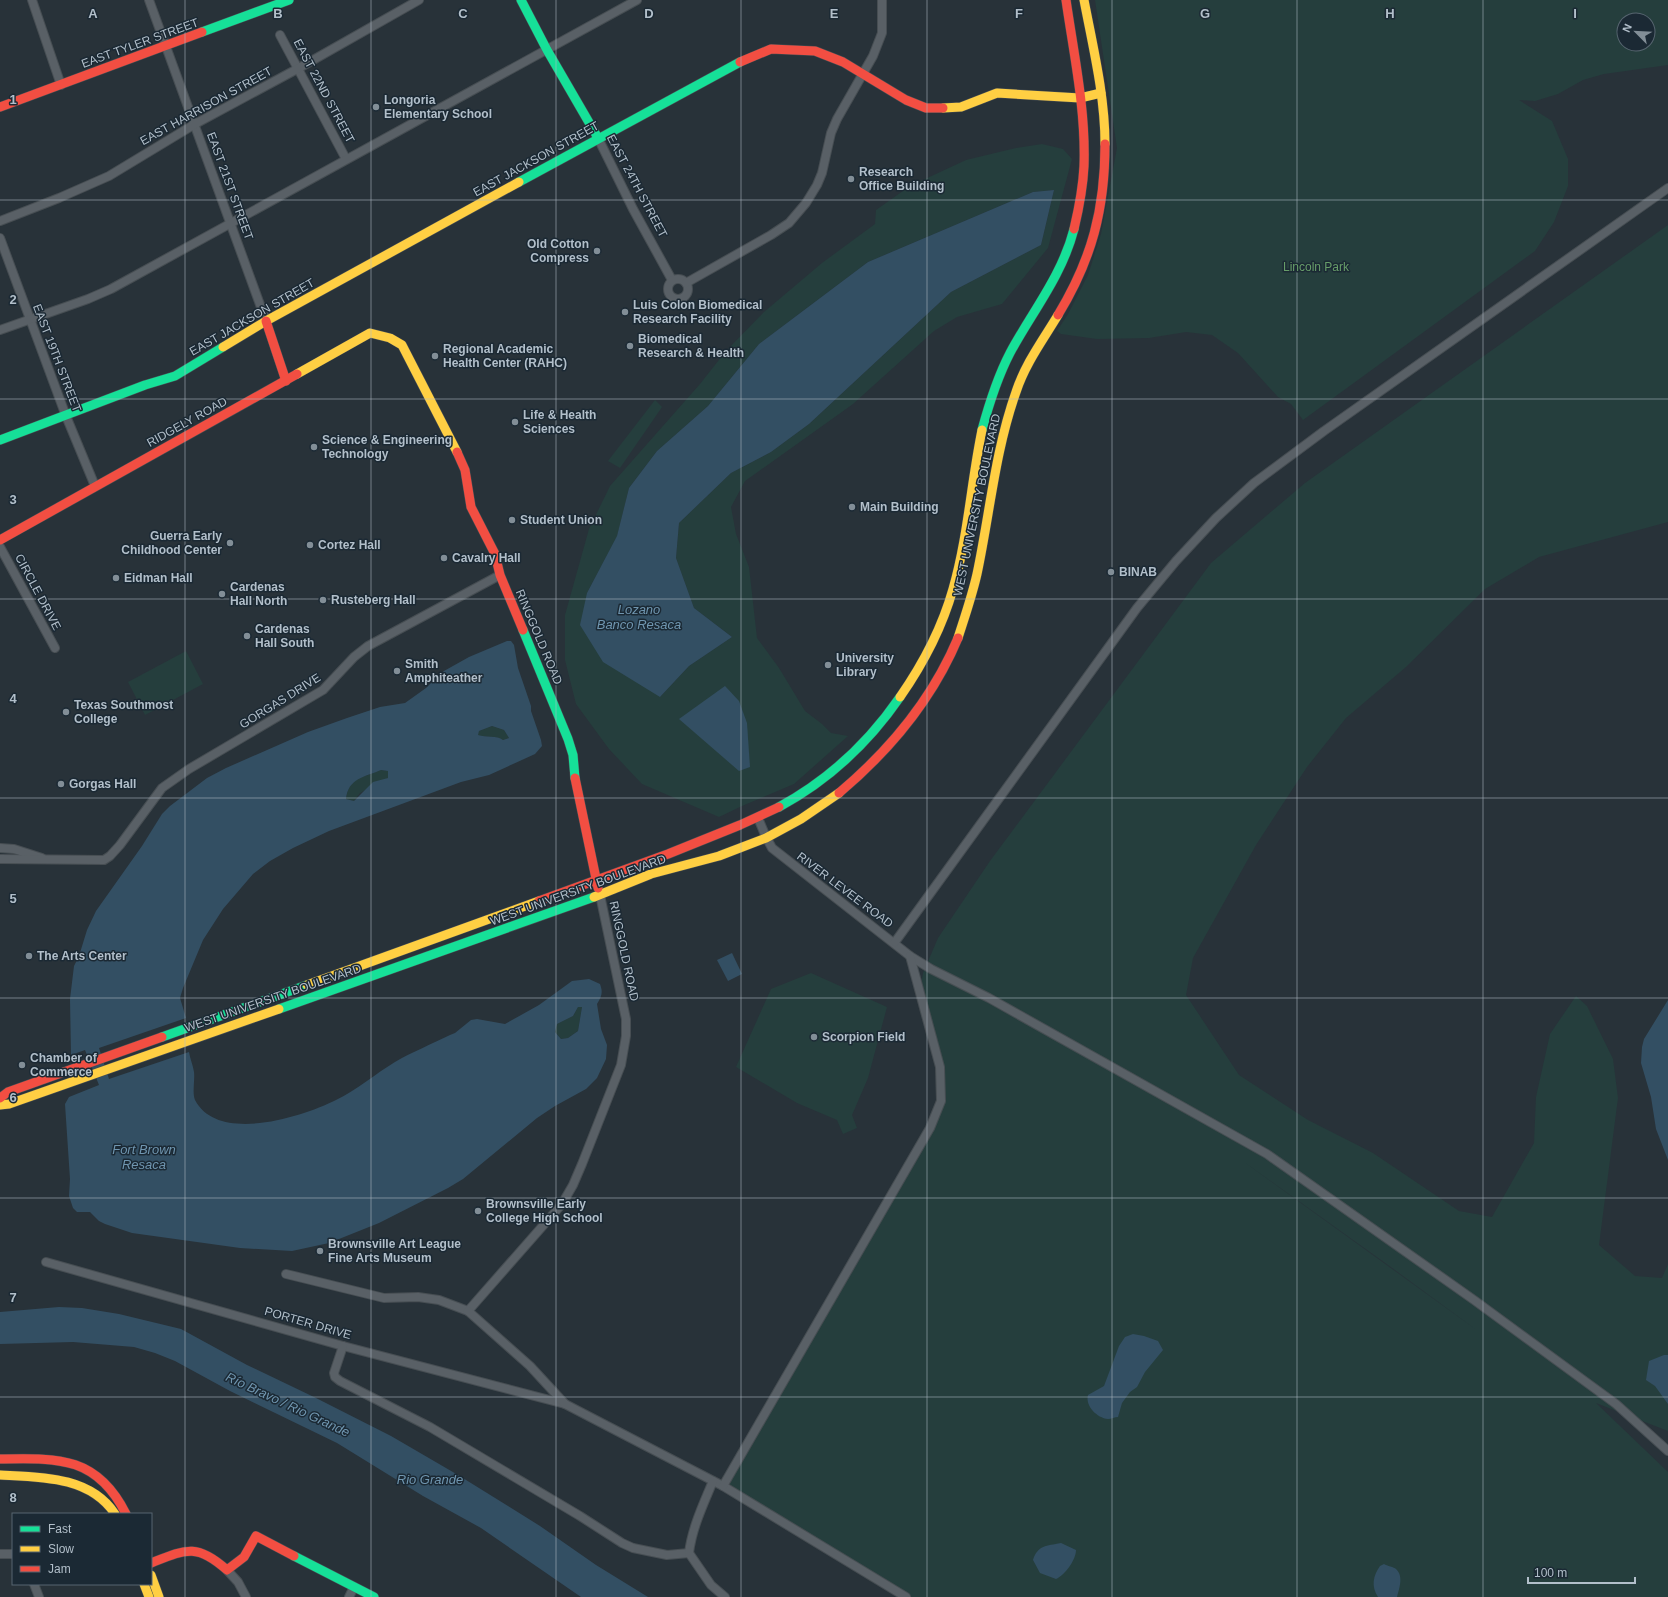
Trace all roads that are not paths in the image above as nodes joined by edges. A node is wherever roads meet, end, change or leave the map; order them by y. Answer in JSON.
{"nodes":[{"id":1,"x":32,"y":0,"type":"edge"},
{"id":2,"x":149,"y":0,"type":"edge"},
{"id":3,"x":289,"y":0,"type":"edge"},
{"id":4,"x":419,"y":0,"type":"edge"},
{"id":5,"x":520,"y":0,"type":"edge"},
{"id":6,"x":637,"y":0,"type":"edge"},
{"id":7,"x":882,"y":0,"type":"edge"},
{"id":8,"x":1066,"y":0,"type":"edge"},
{"id":9,"x":1084,"y":0,"type":"edge"},
{"id":10,"x":268,"y":4,"type":"edge"},
{"id":11,"x":280,"y":35,"type":"dead end"},
{"id":12,"x":165,"y":47,"type":"junction"},
{"id":13,"x":547,"y":50,"type":"junction"},
{"id":14,"x":299,"y":68,"type":"junction"},
{"id":15,"x":862,"y":74,"type":"junction"},
{"id":16,"x":61,"y":85,"type":"junction"},
{"id":17,"x":1101,"y":93,"type":"junction"},
{"id":18,"x":1080,"y":98,"type":"junction"},
{"id":19,"x":0,"y":107,"type":"edge"},
{"id":20,"x":195,"y":124,"type":"junction"},
{"id":21,"x":598,"y":138,"type":"junction"},
{"id":22,"x":346,"y":159,"type":"junction"},
{"id":23,"x":1668,"y":188,"type":"edge"},
{"id":24,"x":0,"y":221,"type":"edge"},
{"id":25,"x":230,"y":224,"type":"junction"},
{"id":26,"x":0,"y":238,"type":"edge"},
{"id":27,"x":672,"y":280,"type":"junction"},
{"id":28,"x":686,"y":283,"type":"junction"},
{"id":29,"x":1051,"y":305,"type":"junction"},
{"id":30,"x":29,"y":320,"type":"junction"},
{"id":31,"x":266,"y":321,"type":"junction"},
{"id":32,"x":0,"y":330,"type":"edge"},
{"id":33,"x":386,"y":336,"type":"joint"},
{"id":34,"x":286,"y":381,"type":"junction"},
{"id":35,"x":66,"y":416,"type":"junction"},
{"id":36,"x":0,"y":440,"type":"edge"},
{"id":37,"x":95,"y":486,"type":"junction"},
{"id":38,"x":0,"y":540,"type":"edge"},
{"id":39,"x":0,"y":547,"type":"edge"},
{"id":40,"x":500,"y":575,"type":"junction"},
{"id":41,"x":55,"y":648,"type":"dead end"},
{"id":42,"x":758,"y":818,"type":"junction"},
{"id":43,"x":766,"y":838,"type":"junction"},
{"id":44,"x":0,"y":848,"type":"edge"},
{"id":45,"x":0,"y":859,"type":"edge"},
{"id":46,"x":48,"y":861,"type":"junction"},
{"id":47,"x":597,"y":881,"type":"junction"},
{"id":48,"x":600,"y":895,"type":"junction"},
{"id":49,"x":895,"y":942,"type":"junction"},
{"id":50,"x":910,"y":956,"type":"junction"},
{"id":51,"x":0,"y":1098,"type":"edge"},
{"id":52,"x":0,"y":1105,"type":"edge"},
{"id":53,"x":46,"y":1262,"type":"dead end"},
{"id":54,"x":286,"y":1274,"type":"dead end"},
{"id":55,"x":468,"y":1311,"type":"junction"},
{"id":56,"x":343,"y":1346,"type":"junction"},
{"id":57,"x":565,"y":1404,"type":"junction"},
{"id":58,"x":1668,"y":1451,"type":"edge"},
{"id":59,"x":0,"y":1459,"type":"edge"},
{"id":60,"x":0,"y":1476,"type":"edge"},
{"id":61,"x":713,"y":1481,"type":"junction"},
{"id":62,"x":723,"y":1486,"type":"junction"},
{"id":63,"x":114,"y":1513,"type":"edge"},
{"id":64,"x":125,"y":1513,"type":"edge"},
{"id":65,"x":689,"y":1553,"type":"junction"},
{"id":66,"x":0,"y":1554,"type":"edge"},
{"id":67,"x":12,"y":1554,"type":"edge"},
{"id":68,"x":152,"y":1563,"type":"edge"},
{"id":69,"x":227,"y":1570,"type":"junction"},
{"id":70,"x":152,"y":1578,"type":"edge"},
{"id":71,"x":34,"y":1585,"type":"edge"},
{"id":72,"x":144,"y":1585,"type":"edge"},
{"id":73,"x":354,"y":1587,"type":"junction"},
{"id":74,"x":40,"y":1597,"type":"edge"},
{"id":75,"x":149,"y":1597,"type":"edge"},
{"id":76,"x":159,"y":1597,"type":"edge"},
{"id":77,"x":246,"y":1597,"type":"edge"},
{"id":78,"x":349,"y":1597,"type":"edge"},
{"id":79,"x":374,"y":1597,"type":"edge"},
{"id":80,"x":725,"y":1597,"type":"edge"},
{"id":81,"x":906,"y":1597,"type":"edge"}],
"edges":[{"from":1,"to":16,"type":"street"},
{"from":2,"to":12,"type":"street","name":"EAST 21ST STREET"},
{"from":3,"to":10,"type":"main road","name":"EAST TYLER STREET"},
{"from":4,"to":14,"type":"street","name":"EAST HARRISON STREET"},
{"from":5,"to":13,"type":"main road","name":"EAST 24TH STREET"},
{"from":6,"to":13,"type":"street"},
{"from":7,"to":15,"type":"street"},
{"from":8,"to":18,"type":"main road","name":"WEST UNIVERSITY BOULEVARD"},
{"from":9,"to":17,"type":"main road","name":"WEST UNIVERSITY BOULEVARD"},
{"from":10,"to":12,"type":"main road","name":"EAST TYLER STREET"},
{"from":11,"to":14,"type":"street","name":"EAST 22ND STREET"},
{"from":12,"to":16,"type":"main road","name":"EAST TYLER STREET"},
{"from":12,"to":20,"type":"street","name":"EAST 21ST STREET"},
{"from":13,"to":21,"type":"main road","name":"EAST 24TH STREET"},
{"from":13,"to":22,"type":"street"},
{"from":14,"to":20,"type":"street","name":"EAST HARRISON STREET"},
{"from":14,"to":22,"type":"street","name":"EAST 22ND STREET"},
{"from":15,"to":18,"type":"main road","name":"EAST JACKSON STREET"},
{"from":15,"to":21,"type":"main road","name":"EAST JACKSON STREET"},
{"from":15,"to":28,"type":"street"},
{"from":16,"to":19,"type":"main road","name":"EAST TYLER STREET"},
{"from":17,"to":18,"type":"main road","name":"EAST JACKSON STREET"},
{"from":17,"to":29,"type":"main road","name":"WEST UNIVERSITY BOULEVARD"},
{"from":18,"to":29,"type":"main road","name":"WEST UNIVERSITY BOULEVARD"},
{"from":20,"to":24,"type":"street","name":"EAST HARRISON STREET"},
{"from":20,"to":25,"type":"street","name":"EAST 21ST STREET"},
{"from":21,"to":27,"type":"street","name":"EAST 24TH STREET"},
{"from":21,"to":31,"type":"main road","name":"EAST JACKSON STREET"},
{"from":22,"to":25,"type":"street"},
{"from":23,"to":49,"type":"street"},
{"from":25,"to":30,"type":"street"},
{"from":25,"to":31,"type":"street","name":"EAST 21ST STREET"},
{"from":26,"to":30,"type":"street","name":"EAST 19TH STREET"},
{"from":27,"to":28,"type":"street"},
{"from":27,"to":28,"type":"street"},
{"from":29,"to":42,"type":"main road","name":"WEST UNIVERSITY BOULEVARD"},
{"from":29,"to":43,"type":"main road","name":"WEST UNIVERSITY BOULEVARD"},
{"from":30,"to":32,"type":"street"},
{"from":30,"to":35,"type":"street","name":"EAST 19TH STREET"},
{"from":31,"to":34,"type":"main road","name":"EAST 21ST STREET"},
{"from":31,"to":35,"type":"main road","name":"EAST JACKSON STREET"},
{"from":33,"to":34,"type":"main road","name":"RIDGELY ROAD"},
{"from":33,"to":40,"type":"main road","name":"RINGGOLD ROAD"},
{"from":34,"to":37,"type":"main road","name":"RIDGELY ROAD"},
{"from":35,"to":36,"type":"main road","name":"EAST JACKSON STREET"},
{"from":35,"to":37,"type":"street","name":"EAST 19TH STREET"},
{"from":37,"to":38,"type":"main road","name":"RIDGELY ROAD"},
{"from":39,"to":41,"type":"street","name":"CIRCLE DRIVE"},
{"from":40,"to":46,"type":"street","name":"GORGAS DRIVE"},
{"from":40,"to":47,"type":"main road","name":"RINGGOLD ROAD"},
{"from":42,"to":43,"type":"street","name":"RIVER LEVEE ROAD"},
{"from":42,"to":47,"type":"main road","name":"WEST UNIVERSITY BOULEVARD"},
{"from":43,"to":48,"type":"main road","name":"WEST UNIVERSITY BOULEVARD"},
{"from":43,"to":49,"type":"street","name":"RIVER LEVEE ROAD"},
{"from":44,"to":46,"type":"street"},
{"from":45,"to":46,"type":"street","name":"GORGAS DRIVE"},
{"from":47,"to":48,"type":"main road","name":"RINGGOLD ROAD"},
{"from":47,"to":51,"type":"main road","name":"WEST UNIVERSITY BOULEVARD"},
{"from":48,"to":52,"type":"main road","name":"WEST UNIVERSITY BOULEVARD"},
{"from":48,"to":55,"type":"street","name":"RINGGOLD ROAD"},
{"from":49,"to":50,"type":"street","name":"RIVER LEVEE ROAD"},
{"from":50,"to":58,"type":"street","name":"RIVER LEVEE ROAD"},
{"from":50,"to":62,"type":"street"},
{"from":53,"to":56,"type":"street","name":"PORTER DRIVE"},
{"from":54,"to":55,"type":"street"},
{"from":55,"to":57,"type":"street"},
{"from":56,"to":57,"type":"street","name":"PORTER DRIVE"},
{"from":56,"to":65,"type":"street"},
{"from":57,"to":61,"type":"street"},
{"from":59,"to":64,"type":"main road"},
{"from":60,"to":63,"type":"main road"},
{"from":61,"to":62,"type":"street"},
{"from":61,"to":65,"type":"street"},
{"from":62,"to":81,"type":"street"},
{"from":65,"to":80,"type":"street"},
{"from":66,"to":67,"type":"street"},
{"from":68,"to":69,"type":"main road"},
{"from":69,"to":73,"type":"main road"},
{"from":69,"to":77,"type":"street"},
{"from":70,"to":76,"type":"main road"},
{"from":71,"to":74,"type":"street"},
{"from":72,"to":75,"type":"main road"},
{"from":73,"to":78,"type":"street"},
{"from":73,"to":79,"type":"main road"}]}
